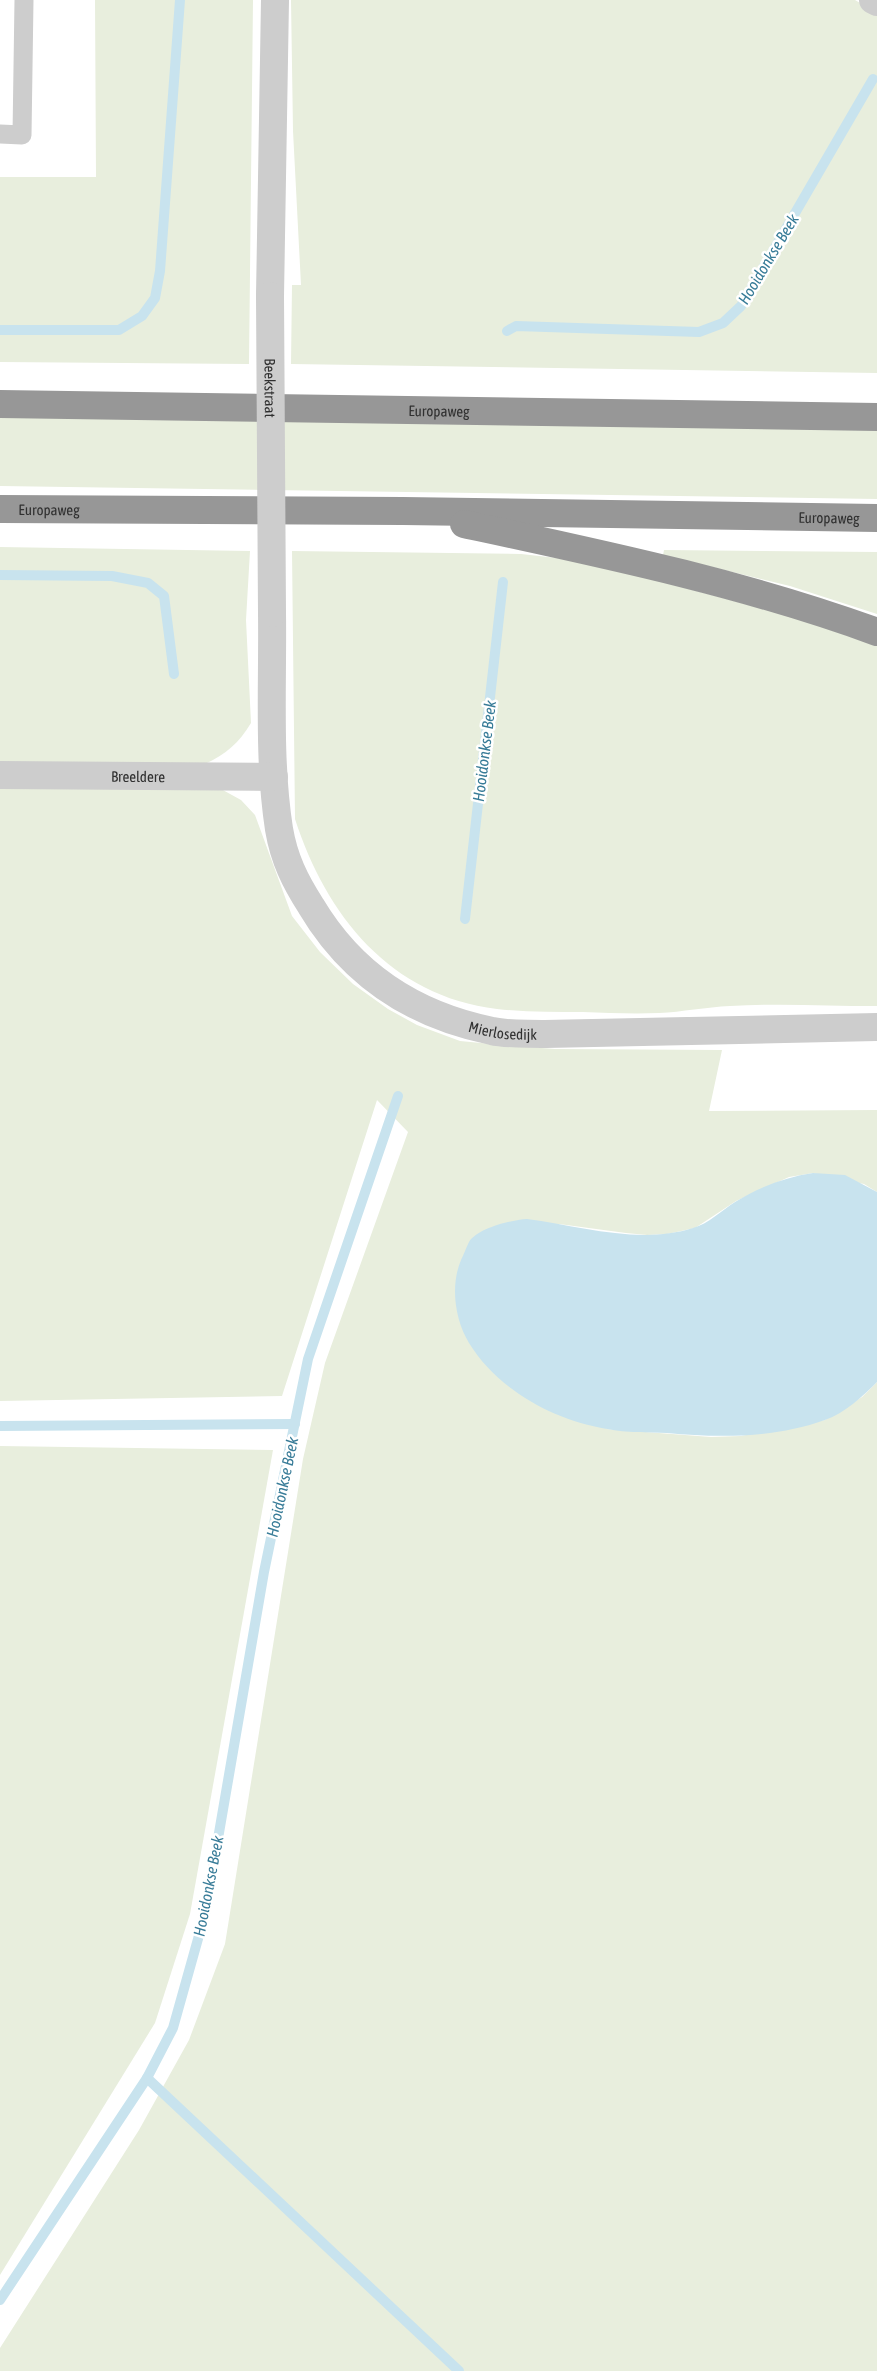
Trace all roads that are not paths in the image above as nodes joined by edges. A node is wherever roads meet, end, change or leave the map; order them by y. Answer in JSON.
{"nodes":[{"id":1,"x":24,"y":0,"type":"edge"},
{"id":2,"x":275,"y":0,"type":"edge"},
{"id":3,"x":873,"y":0,"type":"edge"},
{"id":4,"x":877,"y":2,"type":"edge"},
{"id":5,"x":0,"y":134,"type":"edge"},
{"id":6,"x":0,"y":404,"type":"edge"},
{"id":7,"x":877,"y":417,"type":"edge"},
{"id":8,"x":0,"y":509,"type":"edge"},
{"id":9,"x":404,"y":511,"type":"junction"},
{"id":10,"x":877,"y":518,"type":"edge"},
{"id":11,"x":877,"y":632,"type":"edge"},
{"id":12,"x":0,"y":775,"type":"edge"},
{"id":13,"x":274,"y":777,"type":"junction"},
{"id":14,"x":877,"y":1027,"type":"edge"}],
"edges":[{"from":1,"to":5,"type":"lane"},
{"from":2,"to":13,"type":"street","name":"Beekstraat","bridge":true},
{"from":3,"to":4,"type":"street"},
{"from":6,"to":7,"type":"highway","name":"Europaweg"},
{"from":8,"to":9,"type":"highway","name":"Europaweg"},
{"from":9,"to":10,"type":"highway","name":"Europaweg"},
{"from":9,"to":11,"type":"highway"},
{"from":12,"to":13,"type":"street","name":"Breeldere"},
{"from":13,"to":14,"type":"street","name":"Mierlosedijk"}]}
